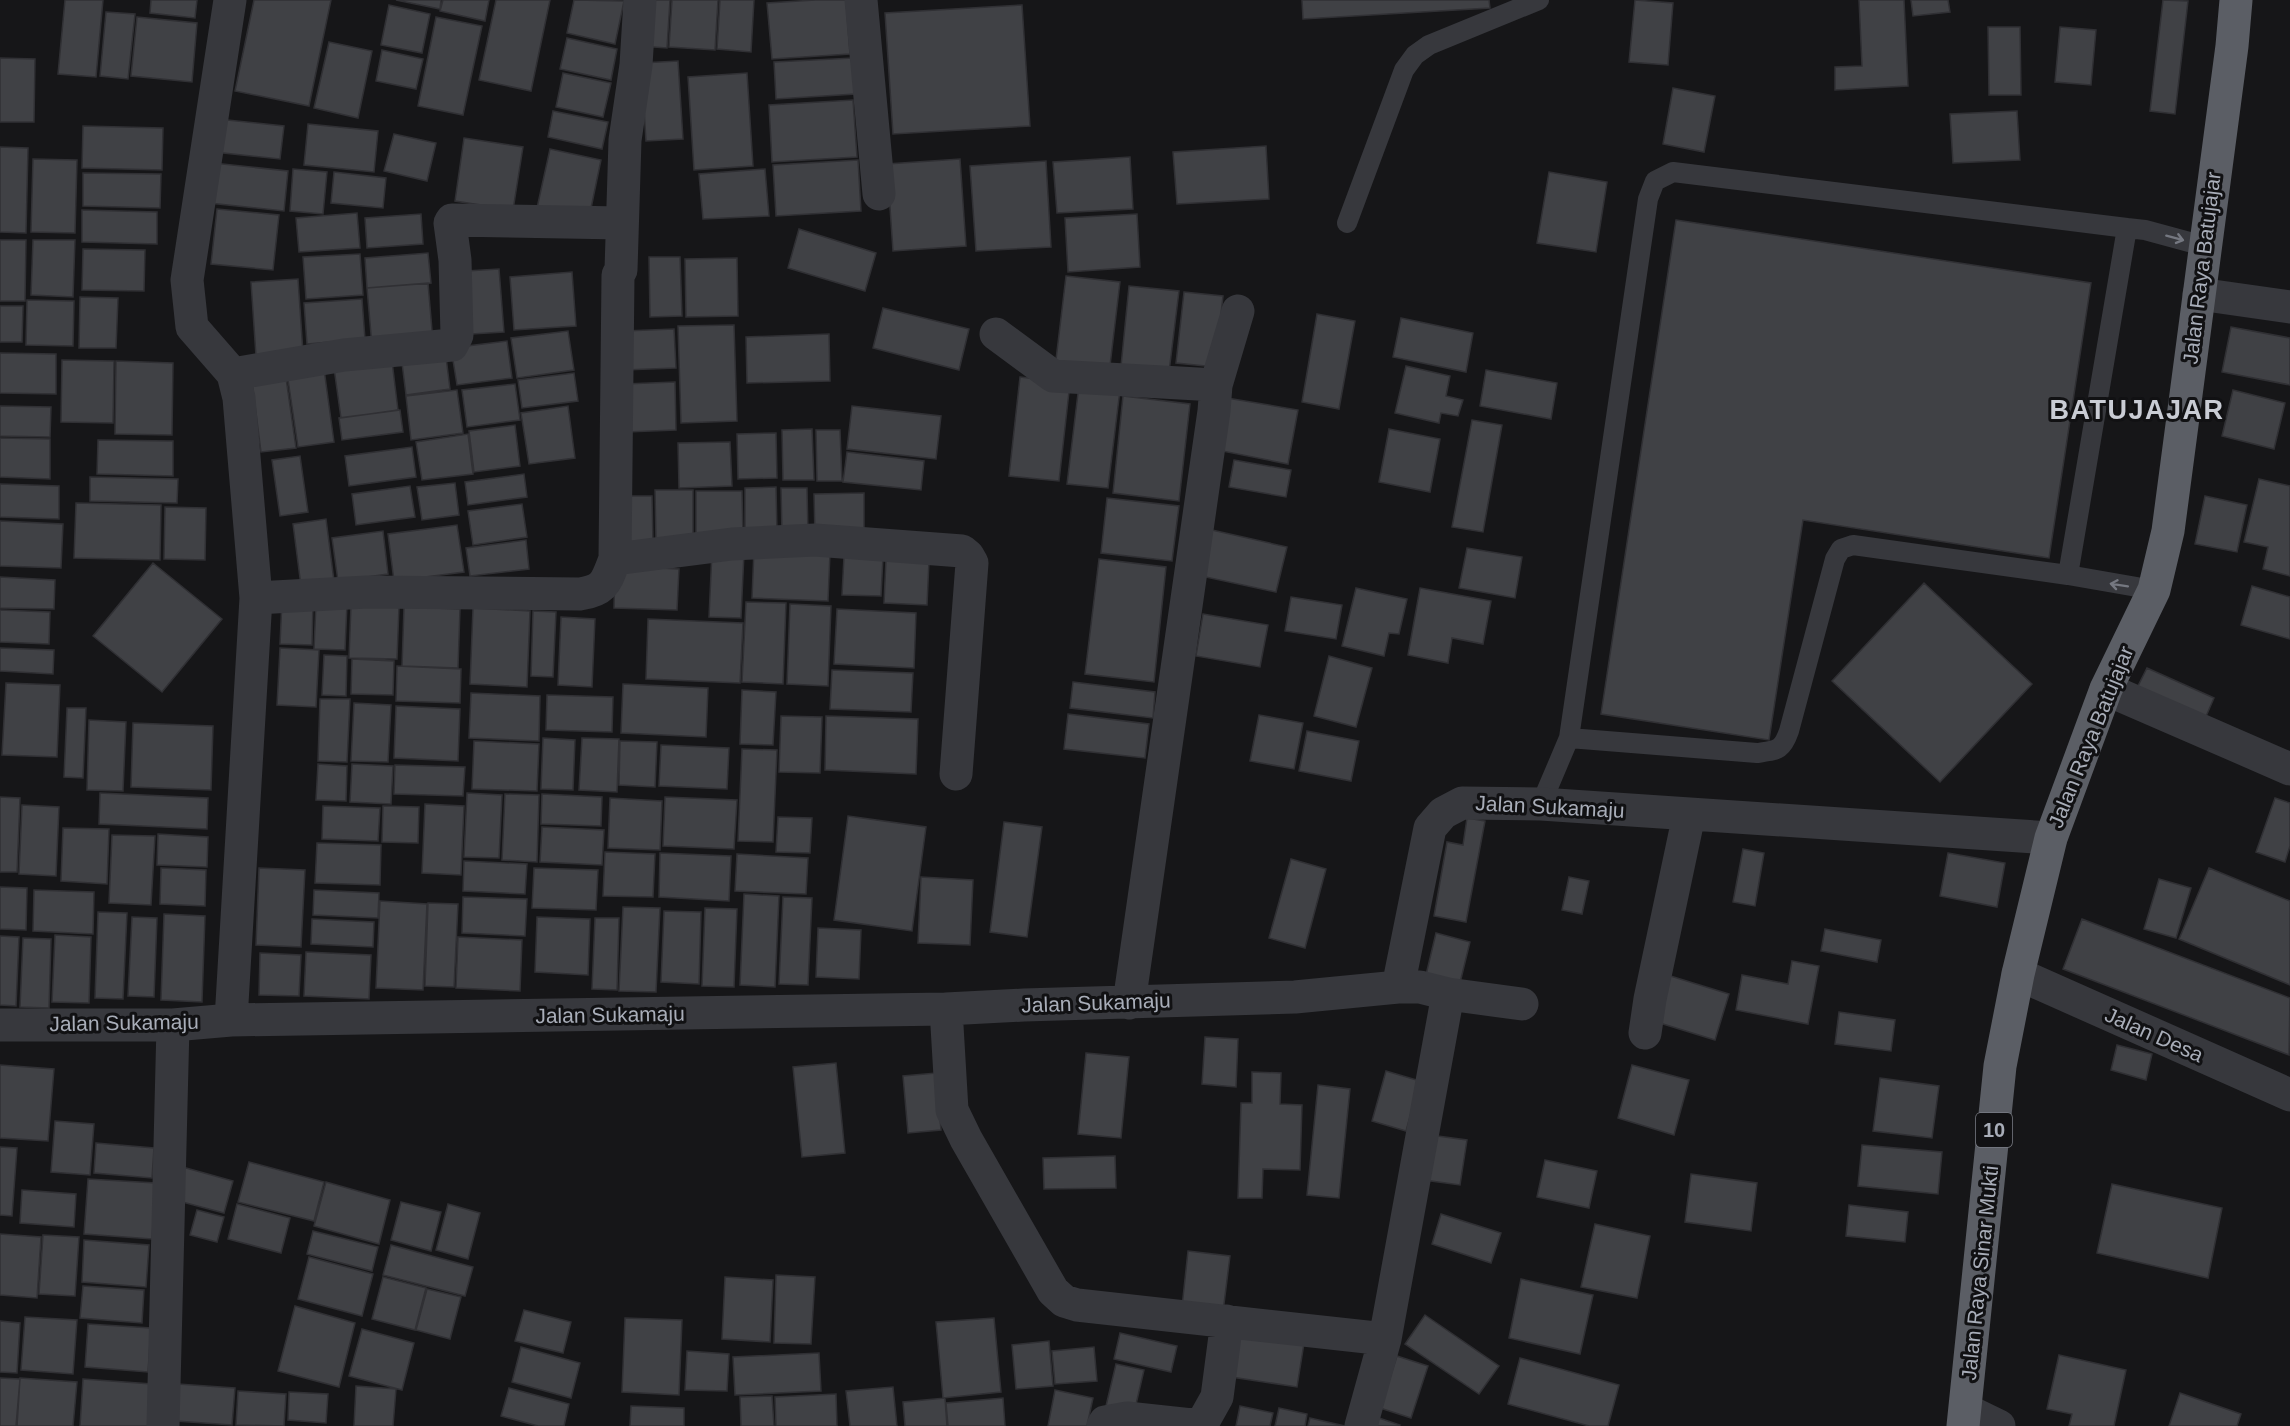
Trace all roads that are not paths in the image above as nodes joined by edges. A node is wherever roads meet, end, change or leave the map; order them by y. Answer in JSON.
{"nodes":[{"id":1,"x":230,"y":0,"type":"edge"},
{"id":2,"x":640,"y":0,"type":"edge"},
{"id":3,"x":861,"y":0,"type":"edge"},
{"id":4,"x":1539,"y":0,"type":"edge"},
{"id":5,"x":2236,"y":0,"type":"edge"},
{"id":6,"x":879,"y":194,"type":"dead end"},
{"id":7,"x":622,"y":223,"type":"junction"},
{"id":8,"x":1347,"y":223,"type":"dead end"},
{"id":9,"x":2127,"y":228,"type":"junction"},
{"id":10,"x":2204,"y":246,"type":"junction"},
{"id":11,"x":2199,"y":294,"type":"junction"},
{"id":12,"x":2290,"y":308,"type":"edge"},
{"id":13,"x":1238,"y":310,"type":"dead end"},
{"id":14,"x":996,"y":334,"type":"dead end"},
{"id":15,"x":233,"y":374,"type":"junction"},
{"id":16,"x":1216,"y":385,"type":"junction"},
{"id":17,"x":615,"y":559,"type":"junction"},
{"id":18,"x":2068,"y":575,"type":"junction"},
{"id":19,"x":2154,"y":590,"type":"junction"},
{"id":20,"x":255,"y":597,"type":"junction"},
{"id":21,"x":2106,"y":689,"type":"junction"},
{"id":22,"x":1569,"y":738,"type":"junction"},
{"id":23,"x":2290,"y":769,"type":"edge"},
{"id":24,"x":956,"y":774,"type":"dead end"},
{"id":25,"x":1541,"y":804,"type":"junction"},
{"id":26,"x":1689,"y":815,"type":"junction"},
{"id":27,"x":2051,"y":838,"type":"junction"},
{"id":28,"x":2018,"y":974,"type":"junction"},
{"id":29,"x":1398,"y":987,"type":"junction"},
{"id":30,"x":1448,"y":994,"type":"junction"},
{"id":31,"x":1129,"y":1003,"type":"junction"},
{"id":32,"x":1522,"y":1004,"type":"dead end"},
{"id":33,"x":946,"y":1009,"type":"junction"},
{"id":34,"x":231,"y":1020,"type":"junction"},
{"id":35,"x":0,"y":1025,"type":"edge"},
{"id":36,"x":173,"y":1025,"type":"junction"},
{"id":37,"x":1645,"y":1033,"type":"dead end"},
{"id":38,"x":2290,"y":1095,"type":"edge"},
{"id":39,"x":1227,"y":1321,"type":"junction"},
{"id":40,"x":1385,"y":1340,"type":"junction"},
{"id":41,"x":1965,"y":1418,"type":"edge"},
{"id":42,"x":163,"y":1426,"type":"edge"},
{"id":43,"x":1103,"y":1426,"type":"edge"},
{"id":44,"x":1361,"y":1426,"type":"edge"},
{"id":45,"x":1999,"y":1426,"type":"edge"}],
"edges":[{"from":1,"to":15,"type":"street"},
{"from":2,"to":7,"type":"street"},
{"from":3,"to":6,"type":"street"},
{"from":4,"to":8,"type":"lane"},
{"from":5,"to":10,"type":"highway","name":"Jalan Raya Batujajar","number":"10"},
{"from":7,"to":15,"type":"street"},
{"from":7,"to":17,"type":"street"},
{"from":9,"to":10,"type":"lane","one_way":true},
{"from":9,"to":18,"type":"lane"},
{"from":9,"to":22,"type":"lane"},
{"from":10,"to":11,"type":"highway","name":"Jalan Raya Batujajar","number":"10"},
{"from":11,"to":12,"type":"street"},
{"from":11,"to":19,"type":"highway","name":"Jalan Raya Batujajar","number":"10"},
{"from":13,"to":16,"type":"street"},
{"from":14,"to":16,"type":"street"},
{"from":15,"to":20,"type":"street"},
{"from":16,"to":31,"type":"street"},
{"from":17,"to":20,"type":"street"},
{"from":17,"to":24,"type":"street"},
{"from":19,"to":18,"type":"lane","one_way":true},
{"from":18,"to":22,"type":"lane"},
{"from":19,"to":21,"type":"highway","name":"Jalan Raya Batujajar","number":"10"},
{"from":20,"to":34,"type":"street"},
{"from":21,"to":23,"type":"street"},
{"from":21,"to":27,"type":"highway","name":"Jalan Raya Batujajar","number":"10"},
{"from":22,"to":25,"type":"lane"},
{"from":25,"to":26,"type":"street","name":"Jalan Sukamaju"},
{"from":25,"to":29,"type":"street","name":"Jalan Sukamaju"},
{"from":26,"to":27,"type":"street","name":"Jalan Sukamaju"},
{"from":26,"to":37,"type":"street"},
{"from":27,"to":28,"type":"highway","name":"Jalan Raya Sinar Mukti","number":"10"},
{"from":28,"to":38,"type":"street","name":"Jalan Desa"},
{"from":28,"to":41,"type":"highway","name":"Jalan Raya Sinar Mukti","number":"10"},
{"from":29,"to":30,"type":"street"},
{"from":29,"to":31,"type":"street","name":"Jalan Sukamaju"},
{"from":30,"to":32,"type":"street"},
{"from":30,"to":40,"type":"street"},
{"from":31,"to":33,"type":"street","name":"Jalan Sukamaju"},
{"from":33,"to":34,"type":"street","name":"Jalan Sukamaju"},
{"from":33,"to":39,"type":"street"},
{"from":34,"to":36,"type":"street","name":"Jalan Sukamaju"},
{"from":35,"to":36,"type":"street","name":"Jalan Sukamaju"},
{"from":36,"to":42,"type":"street"},
{"from":39,"to":40,"type":"street"},
{"from":39,"to":43,"type":"street"},
{"from":40,"to":44,"type":"street"},
{"from":41,"to":45,"type":"street"}]}
